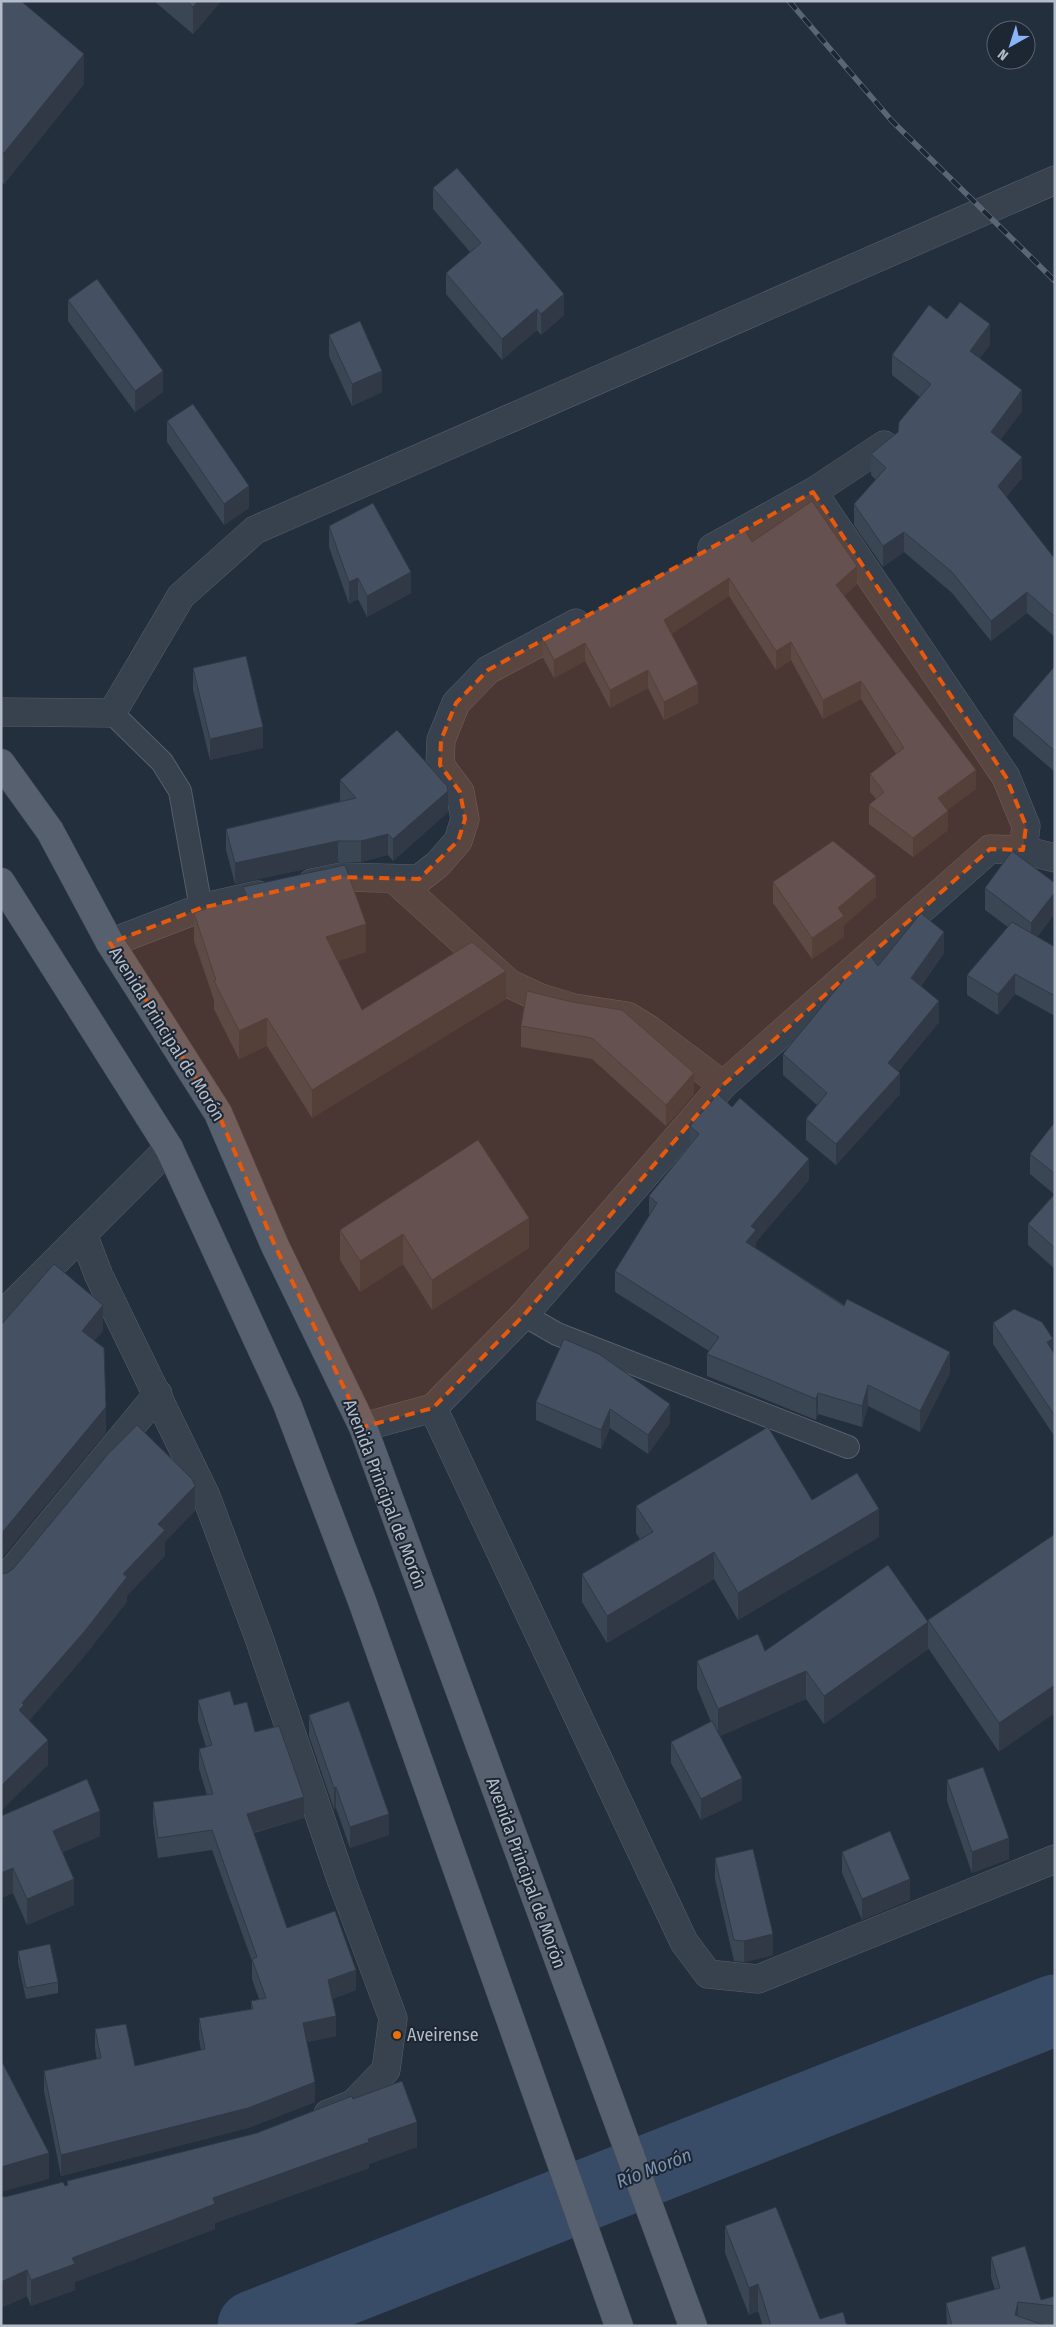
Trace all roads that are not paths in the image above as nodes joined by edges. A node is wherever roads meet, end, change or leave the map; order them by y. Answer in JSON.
{"nodes":[{"id":1,"x":1055,"y":180,"type":"edge"},
{"id":2,"x":884,"y":445,"type":"edge"},
{"id":3,"x":813,"y":492,"type":"junction"},
{"id":4,"x":691,"y":559,"type":"edge"},
{"id":5,"x":596,"y":612,"type":"edge"},
{"id":6,"x":1,"y":712,"type":"edge"},
{"id":7,"x":112,"y":713,"type":"junction"},
{"id":8,"x":1,"y":763,"type":"edge"},
{"id":9,"x":1023,"y":850,"type":"junction"},
{"id":10,"x":1055,"y":858,"type":"edge"},
{"id":11,"x":394,"y":879,"type":"junction"},
{"id":12,"x":1,"y":882,"type":"edge"},
{"id":13,"x":201,"y":908,"type":"junction"},
{"id":14,"x":110,"y":943,"type":"junction"},
{"id":15,"x":723,"y":1084,"type":"junction"},
{"id":16,"x":169,"y":1148,"type":"junction"},
{"id":17,"x":83,"y":1234,"type":"junction"},
{"id":18,"x":524,"y":1315,"type":"junction"},
{"id":19,"x":1,"y":1316,"type":"edge"},
{"id":20,"x":158,"y":1394,"type":"junction"},
{"id":21,"x":433,"y":1408,"type":"junction"},
{"id":22,"x":363,"y":1428,"type":"junction"},
{"id":23,"x":848,"y":1447,"type":"dead end"},
{"id":24,"x":1,"y":1584,"type":"edge"},
{"id":25,"x":1055,"y":1860,"type":"edge"},
{"id":26,"x":308,"y":2122,"type":"edge"},
{"id":27,"x":619,"y":2326,"type":"edge"},
{"id":28,"x":693,"y":2326,"type":"edge"}],
"edges":[{"from":1,"to":7,"type":"street"},
{"from":2,"to":3,"type":"street"},
{"from":3,"to":4,"type":"street"},
{"from":3,"to":9,"type":"street"},
{"from":5,"to":11,"type":"street"},
{"from":6,"to":7,"type":"street"},
{"from":7,"to":13,"type":"lane"},
{"from":8,"to":14,"type":"main road","name":"Avenida Principal de Morón"},
{"from":9,"to":10,"type":"street"},
{"from":9,"to":15,"type":"street"},
{"from":11,"to":13,"type":"street"},
{"from":11,"to":15,"type":"street"},
{"from":12,"to":16,"type":"main road"},
{"from":13,"to":14,"type":"street"},
{"from":14,"to":22,"type":"main road","name":"Avenida Principal de Morón"},
{"from":15,"to":18,"type":"street"},
{"from":16,"to":17,"type":"street"},
{"from":16,"to":27,"type":"main road"},
{"from":17,"to":19,"type":"street"},
{"from":17,"to":20,"type":"street"},
{"from":18,"to":21,"type":"street"},
{"from":18,"to":23,"type":"lane"},
{"from":20,"to":24,"type":"street"},
{"from":20,"to":26,"type":"street"},
{"from":21,"to":22,"type":"street"},
{"from":21,"to":25,"type":"street"},
{"from":22,"to":28,"type":"main road","name":"Avenida Principal de Morón"}]}
